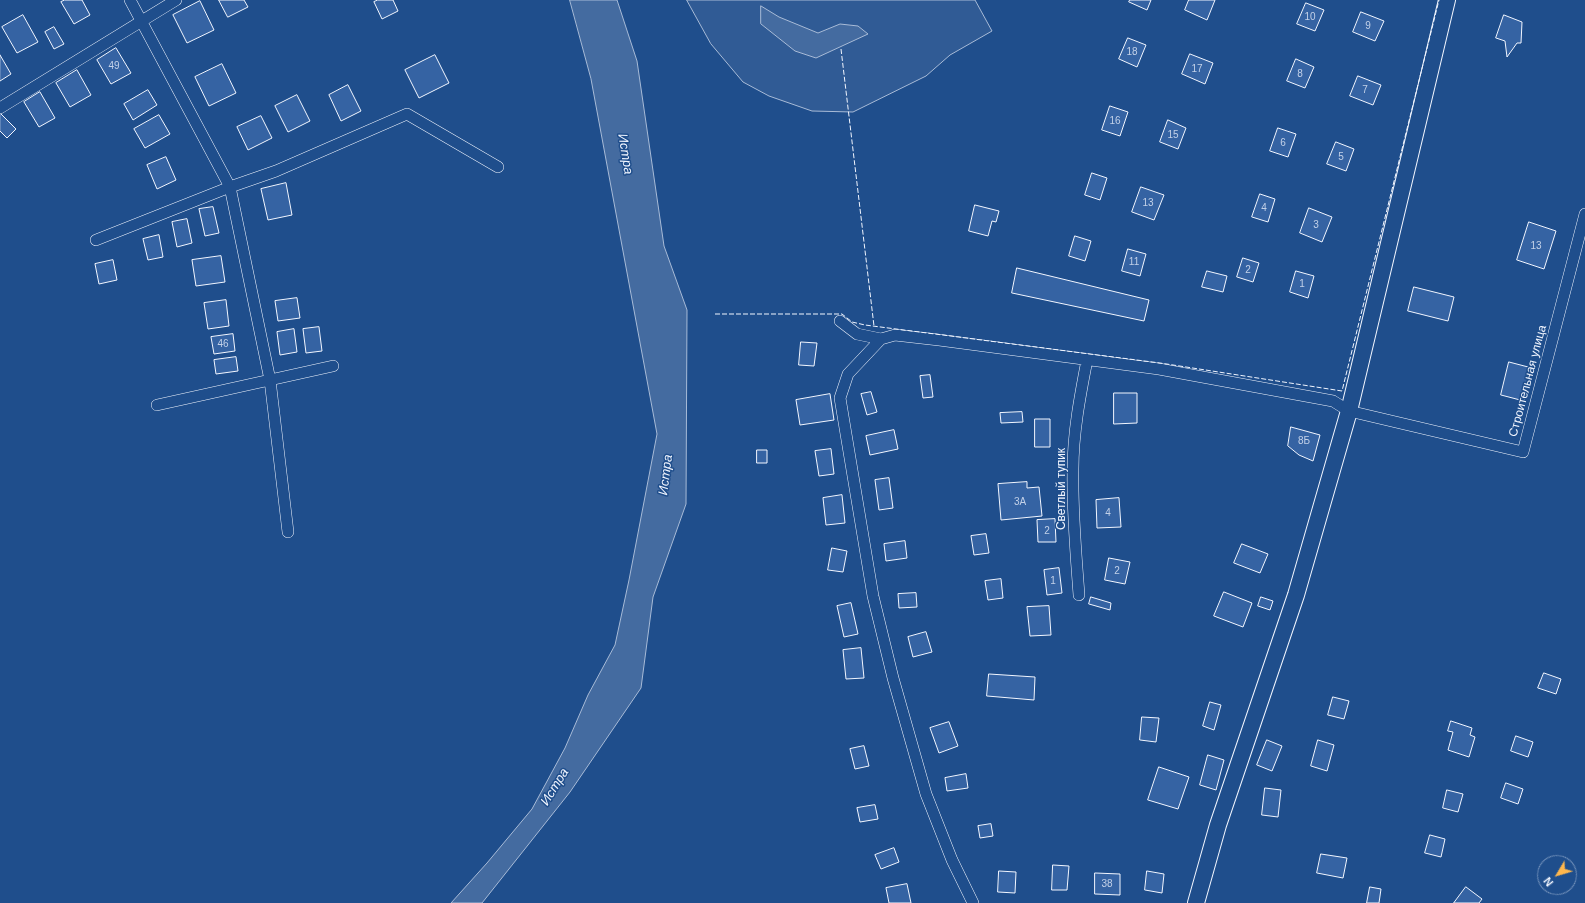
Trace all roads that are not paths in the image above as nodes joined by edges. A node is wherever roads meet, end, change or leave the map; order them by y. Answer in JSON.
{"nodes":[{"id":1,"x":130,"y":0,"type":"edge"},
{"id":2,"x":176,"y":0,"type":"edge"},
{"id":3,"x":1447,"y":0,"type":"edge"},
{"id":4,"x":141,"y":22,"type":"junction"},
{"id":5,"x":0,"y":108,"type":"edge"},
{"id":6,"x":498,"y":167,"type":"dead end"},
{"id":7,"x":230,"y":187,"type":"junction"},
{"id":8,"x":1585,"y":214,"type":"edge"},
{"id":9,"x":96,"y":240,"type":"dead end"},
{"id":10,"x":840,"y":321,"type":"dead end"},
{"id":11,"x":882,"y":339,"type":"junction"},
{"id":12,"x":1087,"y":360,"type":"junction"},
{"id":13,"x":333,"y":366,"type":"dead end"},
{"id":14,"x":270,"y":380,"type":"junction"},
{"id":15,"x":157,"y":405,"type":"dead end"},
{"id":16,"x":1349,"y":411,"type":"junction"},
{"id":17,"x":288,"y":532,"type":"dead end"},
{"id":18,"x":1079,"y":594,"type":"dead end"},
{"id":19,"x":973,"y":903,"type":"edge"},
{"id":20,"x":1196,"y":903,"type":"edge"}],
"edges":[{"from":1,"to":4,"type":"street"},
{"from":2,"to":4,"type":"street"},
{"from":3,"to":16,"type":"street"},
{"from":4,"to":5,"type":"street"},
{"from":4,"to":7,"type":"street"},
{"from":6,"to":7,"type":"street"},
{"from":7,"to":9,"type":"street"},
{"from":7,"to":14,"type":"street"},
{"from":8,"to":16,"type":"street","name":"Строительная улица"},
{"from":10,"to":11,"type":"street"},
{"from":11,"to":12,"type":"street"},
{"from":11,"to":19,"type":"street"},
{"from":12,"to":16,"type":"street"},
{"from":12,"to":18,"type":"street","name":"Светлый тупик"},
{"from":13,"to":14,"type":"street"},
{"from":14,"to":15,"type":"street"},
{"from":14,"to":17,"type":"street"},
{"from":16,"to":20,"type":"street"}]}
